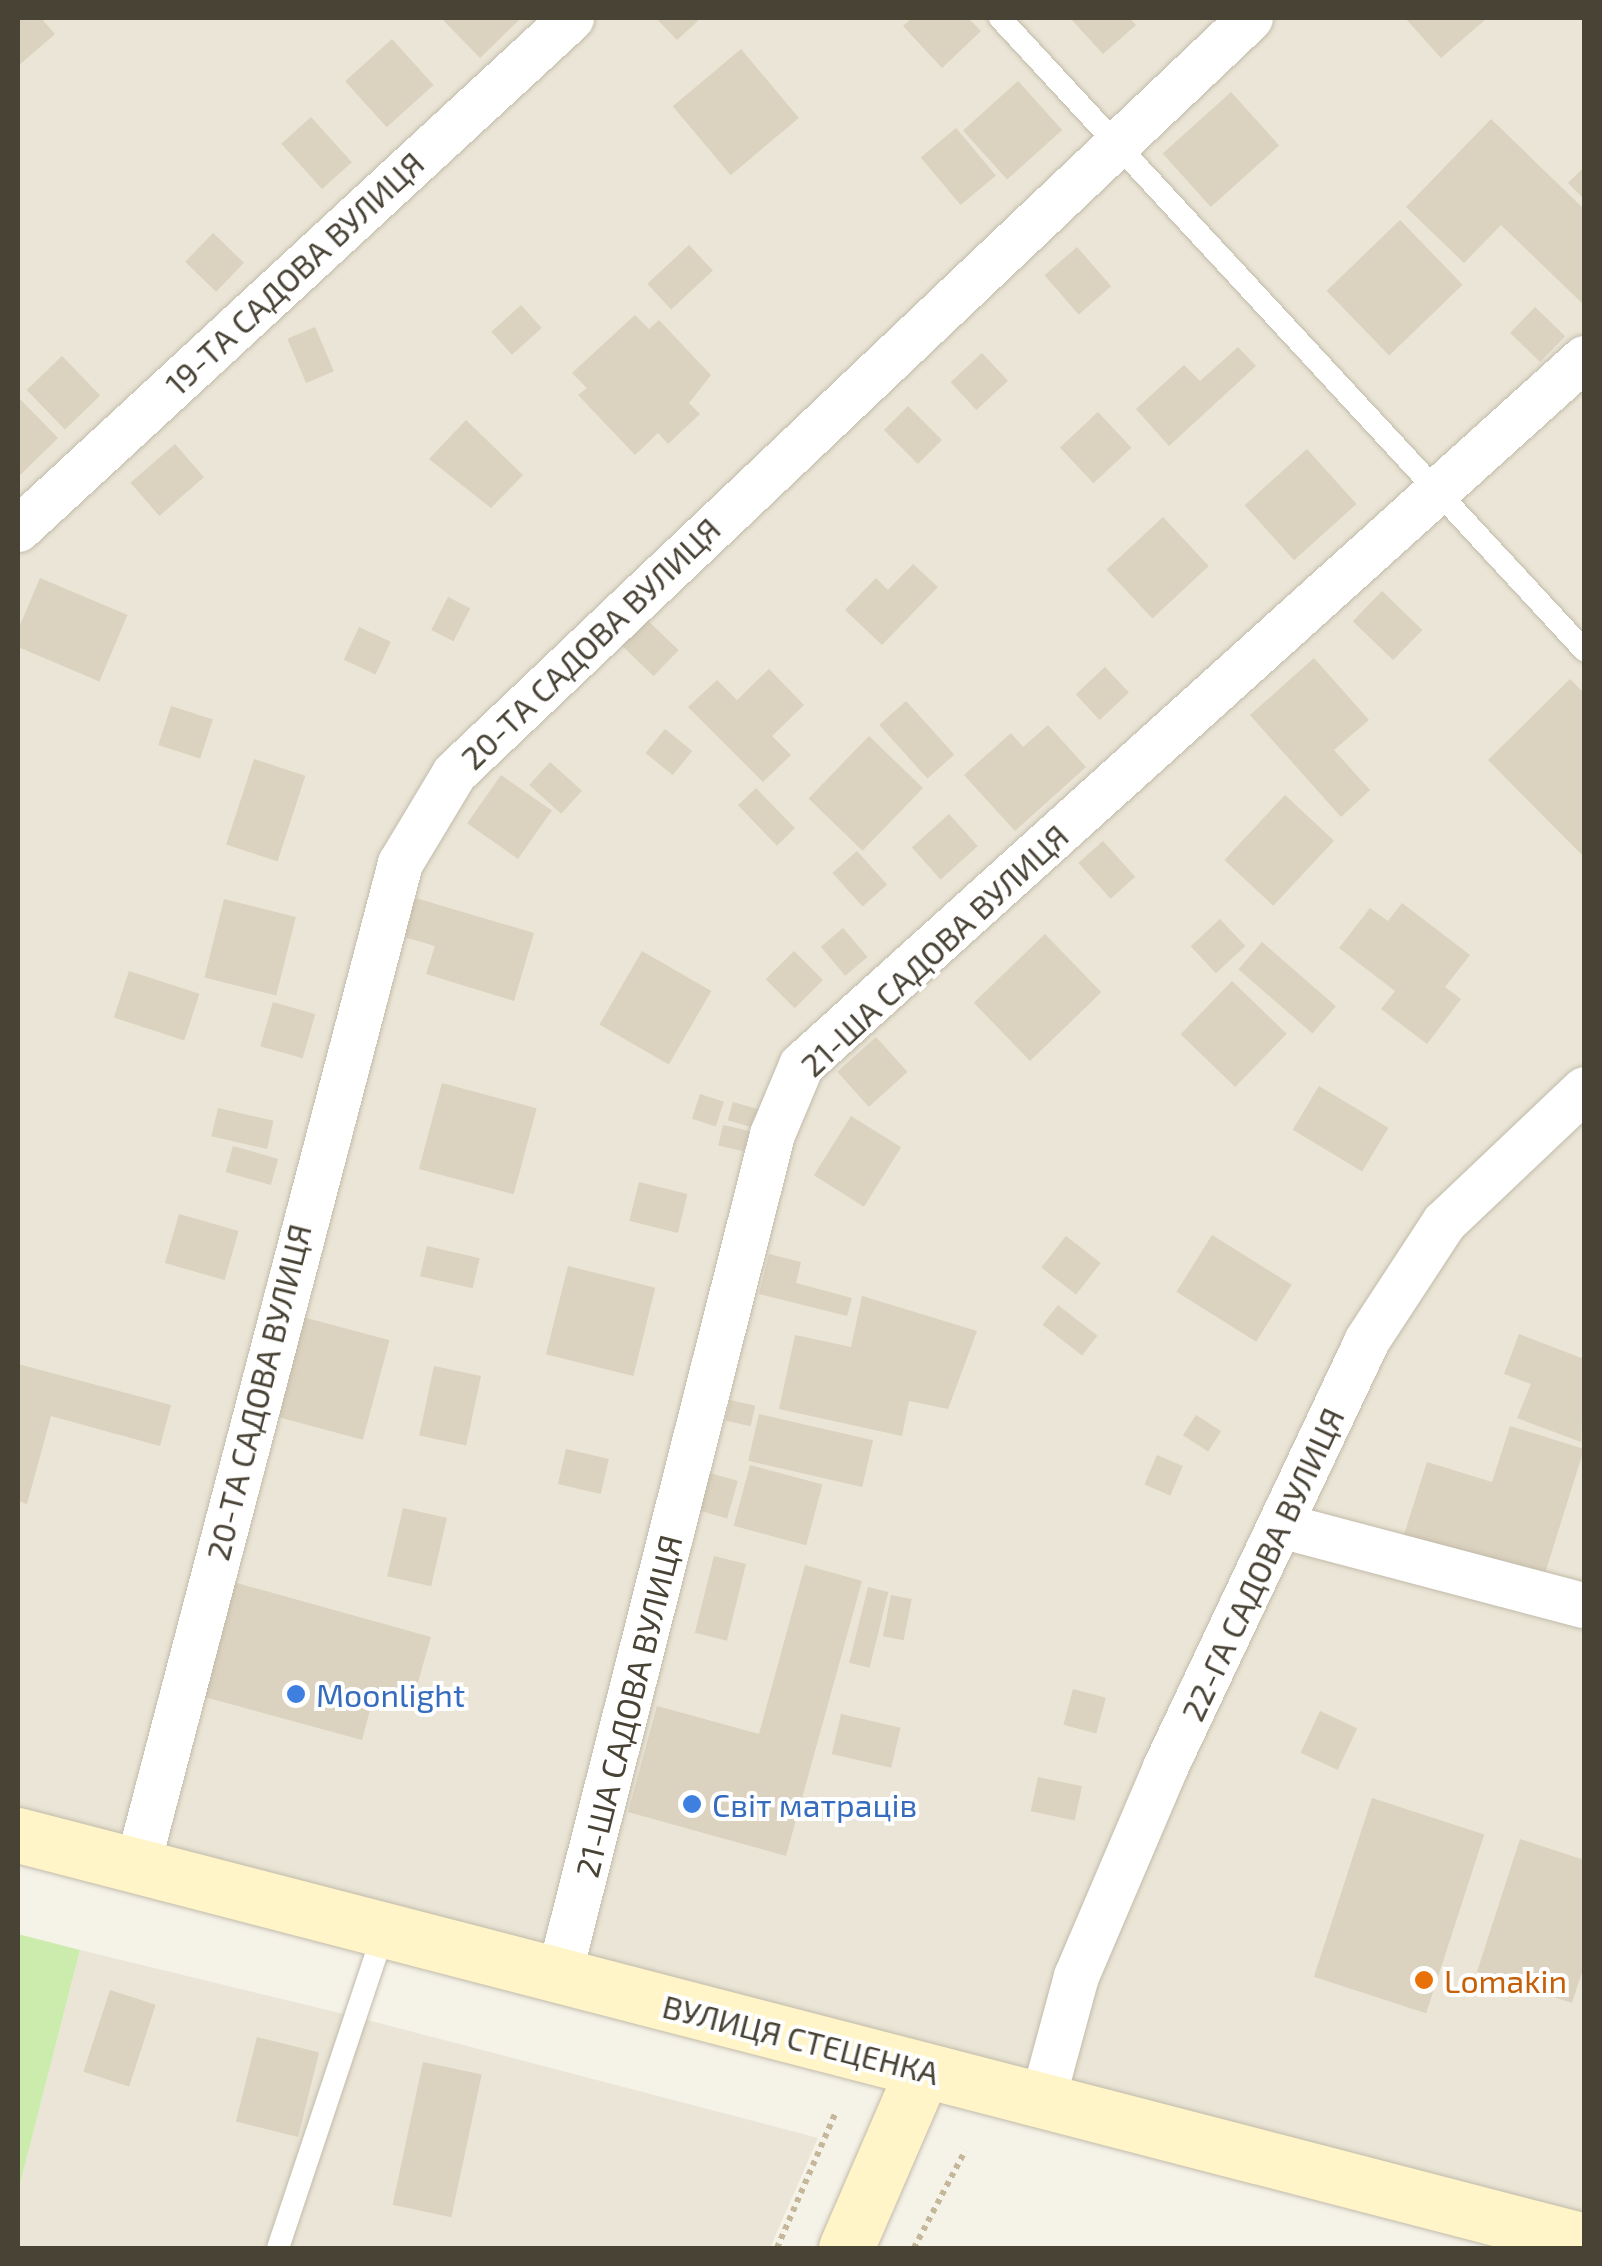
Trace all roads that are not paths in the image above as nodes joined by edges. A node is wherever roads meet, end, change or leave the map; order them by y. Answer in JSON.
{"nodes":[{"id":1,"x":571,"y":18,"type":"edge"},
{"id":2,"x":1000,"y":18,"type":"edge"},
{"id":3,"x":1250,"y":18,"type":"edge"},
{"id":4,"x":1118,"y":138,"type":"junction"},
{"id":5,"x":1584,"y":358,"type":"edge"},
{"id":6,"x":1441,"y":486,"type":"junction"},
{"id":7,"x":18,"y":529,"type":"edge"},
{"id":8,"x":1584,"y":650,"type":"edge"},
{"id":9,"x":1581,"y":1096,"type":"edge"},
{"id":10,"x":1284,"y":1526,"type":"junction"},
{"id":11,"x":1584,"y":1605,"type":"edge"},
{"id":12,"x":18,"y":1835,"type":"edge"},
{"id":13,"x":136,"y":1866,"type":"junction"},
{"id":14,"x":384,"y":1932,"type":"junction"},
{"id":15,"x":558,"y":1978,"type":"junction"},
{"id":16,"x":923,"y":2070,"type":"junction"},
{"id":17,"x":1042,"y":2100,"type":"junction"},
{"id":18,"x":1584,"y":2241,"type":"edge"},
{"id":19,"x":278,"y":2248,"type":"edge"},
{"id":20,"x":846,"y":2248,"type":"edge"}],
"edges":[{"from":1,"to":7,"type":"street","name":"19-ТА САДОВА ВУЛИЦЯ"},
{"from":2,"to":4,"type":"lane"},
{"from":3,"to":4,"type":"street","name":"20-ТА САДОВА ВУЛИЦЯ"},
{"from":4,"to":6,"type":"lane"},
{"from":4,"to":13,"type":"street","name":"20-ТА САДОВА ВУЛИЦЯ"},
{"from":5,"to":6,"type":"street","name":"21-ША САДОВА ВУЛИЦЯ"},
{"from":6,"to":8,"type":"lane"},
{"from":6,"to":15,"type":"street","name":"21-ША САДОВА ВУЛИЦЯ"},
{"from":9,"to":10,"type":"street","name":"22-ГА САДОВА ВУЛИЦЯ"},
{"from":10,"to":11,"type":"street"},
{"from":10,"to":17,"type":"street","name":"22-ГА САДОВА ВУЛИЦЯ"},
{"from":12,"to":13,"type":"main road","name":"ВУЛИЦЯ СТЕЦЕНКА"},
{"from":13,"to":14,"type":"main road","name":"ВУЛИЦЯ СТЕЦЕНКА"},
{"from":14,"to":15,"type":"main road","name":"ВУЛИЦЯ СТЕЦЕНКА"},
{"from":14,"to":19,"type":"lane"},
{"from":15,"to":16,"type":"main road","name":"ВУЛИЦЯ СТЕЦЕНКА"},
{"from":16,"to":17,"type":"main road","name":"ВУЛИЦЯ СТЕЦЕНКА"},
{"from":16,"to":20,"type":"main road"},
{"from":17,"to":18,"type":"main road","name":"ВУЛИЦЯ СТЕЦЕНКА"}]}
